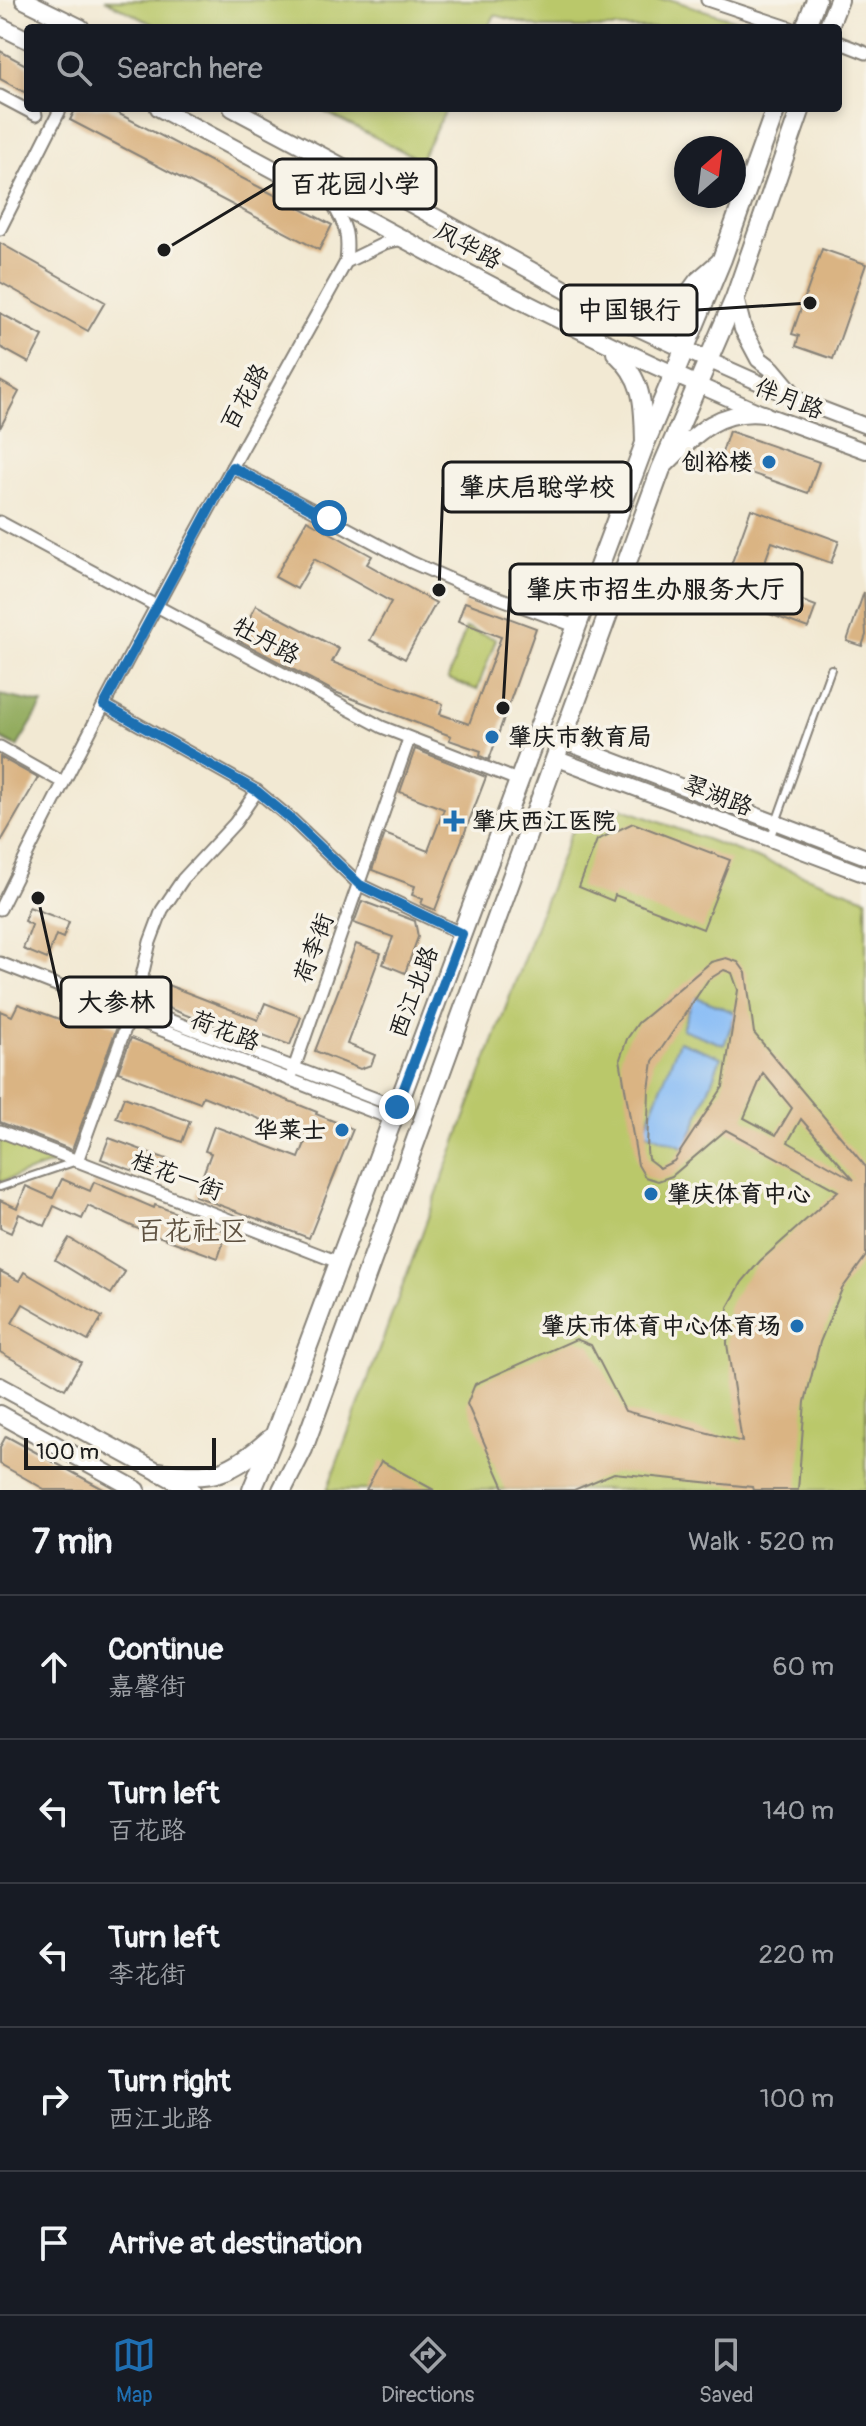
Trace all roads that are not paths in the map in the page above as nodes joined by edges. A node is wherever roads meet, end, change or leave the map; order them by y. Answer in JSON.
{"nodes":[{"id":1,"x":24,"y":0,"type":"edge"},
{"id":2,"x":707,"y":0,"type":"edge"},
{"id":3,"x":816,"y":0,"type":"edge"},
{"id":4,"x":839,"y":0,"type":"edge"},
{"id":5,"x":73,"y":24,"type":"edge"},
{"id":6,"x":779,"y":24,"type":"edge"},
{"id":7,"x":807,"y":24,"type":"edge"},
{"id":8,"x":830,"y":24,"type":"edge"},
{"id":9,"x":0,"y":26,"type":"edge"},
{"id":10,"x":24,"y":38,"type":"edge"},
{"id":11,"x":842,"y":44,"type":"edge"},
{"id":12,"x":866,"y":53,"type":"edge"},
{"id":13,"x":0,"y":96,"type":"edge"},
{"id":14,"x":24,"y":109,"type":"edge"},
{"id":15,"x":30,"y":112,"type":"edge"},
{"id":16,"x":59,"y":112,"type":"edge"},
{"id":17,"x":167,"y":112,"type":"edge"},
{"id":18,"x":240,"y":112,"type":"edge"},
{"id":19,"x":775,"y":112,"type":"edge"},
{"id":20,"x":800,"y":112,"type":"edge"},
{"id":21,"x":36,"y":115,"type":"dead end"},
{"id":22,"x":329,"y":198,"type":"junction"},
{"id":23,"x":0,"y":229,"type":"edge"},
{"id":24,"x":731,"y":231,"type":"junction"},
{"id":25,"x":404,"y":239,"type":"junction"},
{"id":26,"x":755,"y":239,"type":"junction"},
{"id":27,"x":722,"y":259,"type":"junction"},
{"id":28,"x":346,"y":262,"type":"junction"},
{"id":29,"x":554,"y":284,"type":"junction"},
{"id":30,"x":735,"y":298,"type":"junction"},
{"id":31,"x":540,"y":310,"type":"junction"},
{"id":32,"x":613,"y":316,"type":"junction"},
{"id":33,"x":605,"y":344,"type":"junction"},
{"id":34,"x":684,"y":349,"type":"junction"},
{"id":35,"x":708,"y":360,"type":"junction"},
{"id":36,"x":674,"y":374,"type":"junction"},
{"id":37,"x":698,"y":385,"type":"junction"},
{"id":38,"x":798,"y":400,"type":"junction"},
{"id":39,"x":764,"y":414,"type":"junction"},
{"id":40,"x":866,"y":426,"type":"edge"},
{"id":41,"x":644,"y":446,"type":"junction"},
{"id":42,"x":866,"y":451,"type":"edge"},
{"id":43,"x":232,"y":467,"type":"junction"},
{"id":44,"x":661,"y":469,"type":"junction"},
{"id":45,"x":629,"y":487,"type":"junction"},
{"id":46,"x":652,"y":495,"type":"junction"},
{"id":47,"x":0,"y":522,"type":"edge"},
{"id":48,"x":156,"y":607,"type":"junction"},
{"id":49,"x":578,"y":627,"type":"junction"},
{"id":50,"x":831,"y":669,"type":"dead end"},
{"id":51,"x":104,"y":705,"type":"junction"},
{"id":52,"x":409,"y":739,"type":"junction"},
{"id":53,"x":0,"y":747,"type":"edge"},
{"id":54,"x":559,"y":750,"type":"junction"},
{"id":55,"x":520,"y":781,"type":"junction"},
{"id":56,"x":62,"y":782,"type":"junction"},
{"id":57,"x":257,"y":791,"type":"junction"},
{"id":58,"x":776,"y":823,"type":"junction"},
{"id":59,"x":770,"y":839,"type":"junction"},
{"id":60,"x":866,"y":857,"type":"edge"},
{"id":61,"x":866,"y":875,"type":"edge"},
{"id":62,"x":360,"y":885,"type":"junction"},
{"id":63,"x":0,"y":909,"type":"edge"},
{"id":64,"x":462,"y":934,"type":"junction"},
{"id":65,"x":0,"y":963,"type":"edge"},
{"id":66,"x":130,"y":1014,"type":"junction"},
{"id":67,"x":292,"y":1074,"type":"junction"},
{"id":68,"x":394,"y":1113,"type":"junction"},
{"id":69,"x":0,"y":1131,"type":"edge"},
{"id":70,"x":77,"y":1161,"type":"junction"},
{"id":71,"x":0,"y":1187,"type":"edge"},
{"id":72,"x":338,"y":1262,"type":"junction"},
{"id":73,"x":0,"y":1386,"type":"edge"},
{"id":74,"x":289,"y":1394,"type":"junction"},
{"id":75,"x":320,"y":1402,"type":"junction"},
{"id":76,"x":0,"y":1414,"type":"edge"},
{"id":77,"x":275,"y":1434,"type":"junction"},
{"id":78,"x":303,"y":1449,"type":"junction"},
{"id":79,"x":160,"y":1472,"type":"junction"},
{"id":80,"x":137,"y":1490,"type":"edge"},
{"id":81,"x":192,"y":1490,"type":"edge"},
{"id":82,"x":252,"y":1490,"type":"edge"},
{"id":83,"x":282,"y":1490,"type":"edge"},
{"id":84,"x":299,"y":1490,"type":"edge"}],
"edges":[{"from":1,"to":5,"type":"main road"},
{"from":2,"to":6,"type":"street"},
{"from":3,"to":7,"type":"main road"},
{"from":4,"to":8,"type":"main road"},
{"from":9,"to":10,"type":"main road"},
{"from":11,"to":12,"type":"street"},
{"from":13,"to":14,"type":"street"},
{"from":15,"to":21,"type":"street"},
{"from":16,"to":23,"type":"street"},
{"from":17,"to":22,"type":"main road","name":"风华路"},
{"from":18,"to":29,"type":"main road","name":"风华路"},
{"from":19,"to":24,"type":"main road","name":"西江北路"},
{"from":20,"to":26,"type":"main road"},
{"from":22,"to":25,"type":"main road","name":"风华路"},
{"from":22,"to":28,"type":"street"},
{"from":24,"to":26,"type":"main road"},
{"from":24,"to":27,"type":"main road","name":"西江北路"},
{"from":25,"to":28,"type":"street"},
{"from":25,"to":31,"type":"main road","name":"风华路"},
{"from":26,"to":30,"type":"main road"},
{"from":27,"to":32,"type":"main road"},
{"from":27,"to":34,"type":"main road","name":"西江北路"},
{"from":28,"to":43,"type":"street","name":"百花路"},
{"from":29,"to":31,"type":"main road"},
{"from":29,"to":32,"type":"main road","name":"风华路"},
{"from":30,"to":35,"type":"main road"},
{"from":30,"to":38,"type":"main road"},
{"from":31,"to":33,"type":"main road","name":"风华路"},
{"from":32,"to":34,"type":"main road","name":"风华路"},
{"from":33,"to":36,"type":"main road","name":"风华路"},
{"from":33,"to":41,"type":"main road"},
{"from":34,"to":35,"type":"main road","name":"风华路"},
{"from":34,"to":36,"type":"main road","name":"西江北路"},
{"from":35,"to":37,"type":"main road"},
{"from":35,"to":38,"type":"street","name":"伴月路"},
{"from":36,"to":37,"type":"main road","name":"风华路"},
{"from":36,"to":41,"type":"main road","name":"西江北路"},
{"from":37,"to":39,"type":"street","name":"伴月路"},
{"from":37,"to":44,"type":"main road"},
{"from":38,"to":40,"type":"street","name":"伴月路"},
{"from":39,"to":42,"type":"street","name":"伴月路"},
{"from":39,"to":44,"type":"main road"},
{"from":41,"to":45,"type":"main road","name":"西江北路"},
{"from":43,"to":48,"type":"street","name":"百花路"},
{"from":43,"to":49,"type":"street"},
{"from":44,"to":46,"type":"main road"},
{"from":45,"to":46,"type":"main road"},
{"from":45,"to":49,"type":"main road","name":"西江北路"},
{"from":46,"to":54,"type":"main road"},
{"from":47,"to":48,"type":"street","name":"牡丹路"},
{"from":48,"to":51,"type":"street","name":"百花路"},
{"from":48,"to":52,"type":"street","name":"牡丹路"},
{"from":49,"to":55,"type":"main road","name":"西江北路"},
{"from":50,"to":58,"type":"lane"},
{"from":51,"to":56,"type":"street","name":"百花路"},
{"from":51,"to":57,"type":"street"},
{"from":52,"to":55,"type":"street","name":"牡丹路"},
{"from":52,"to":62,"type":"street","name":"荷李街"},
{"from":53,"to":56,"type":"street"},
{"from":54,"to":58,"type":"street","name":"翠湖路"},
{"from":54,"to":59,"type":"street","name":"翠湖路"},
{"from":54,"to":75,"type":"main road"},
{"from":55,"to":64,"type":"main road","name":"西江北路"},
{"from":56,"to":63,"type":"street","name":"百花路"},
{"from":57,"to":62,"type":"street"},
{"from":57,"to":66,"type":"street"},
{"from":58,"to":59,"type":"lane"},
{"from":58,"to":60,"type":"street","name":"翠湖路"},
{"from":59,"to":61,"type":"street","name":"翠湖路"},
{"from":62,"to":64,"type":"street"},
{"from":62,"to":67,"type":"street","name":"荷李街"},
{"from":64,"to":68,"type":"main road","name":"西江北路"},
{"from":65,"to":66,"type":"street","name":"荷花路"},
{"from":66,"to":67,"type":"street","name":"荷花路"},
{"from":66,"to":70,"type":"street"},
{"from":67,"to":68,"type":"street","name":"荷花路"},
{"from":68,"to":72,"type":"main road","name":"西江北路"},
{"from":69,"to":70,"type":"street","name":"桂花一街"},
{"from":70,"to":71,"type":"lane"},
{"from":70,"to":72,"type":"street","name":"桂花一街"},
{"from":72,"to":74,"type":"main road","name":"西江北路"},
{"from":73,"to":79,"type":"main road"},
{"from":74,"to":75,"type":"main road"},
{"from":74,"to":77,"type":"main road","name":"西江北路"},
{"from":75,"to":78,"type":"main road"},
{"from":76,"to":80,"type":"main road"},
{"from":77,"to":79,"type":"main road"},
{"from":77,"to":82,"type":"main road","name":"西江北路"},
{"from":78,"to":83,"type":"main road"},
{"from":78,"to":84,"type":"main road"},
{"from":79,"to":81,"type":"main road"}]}
